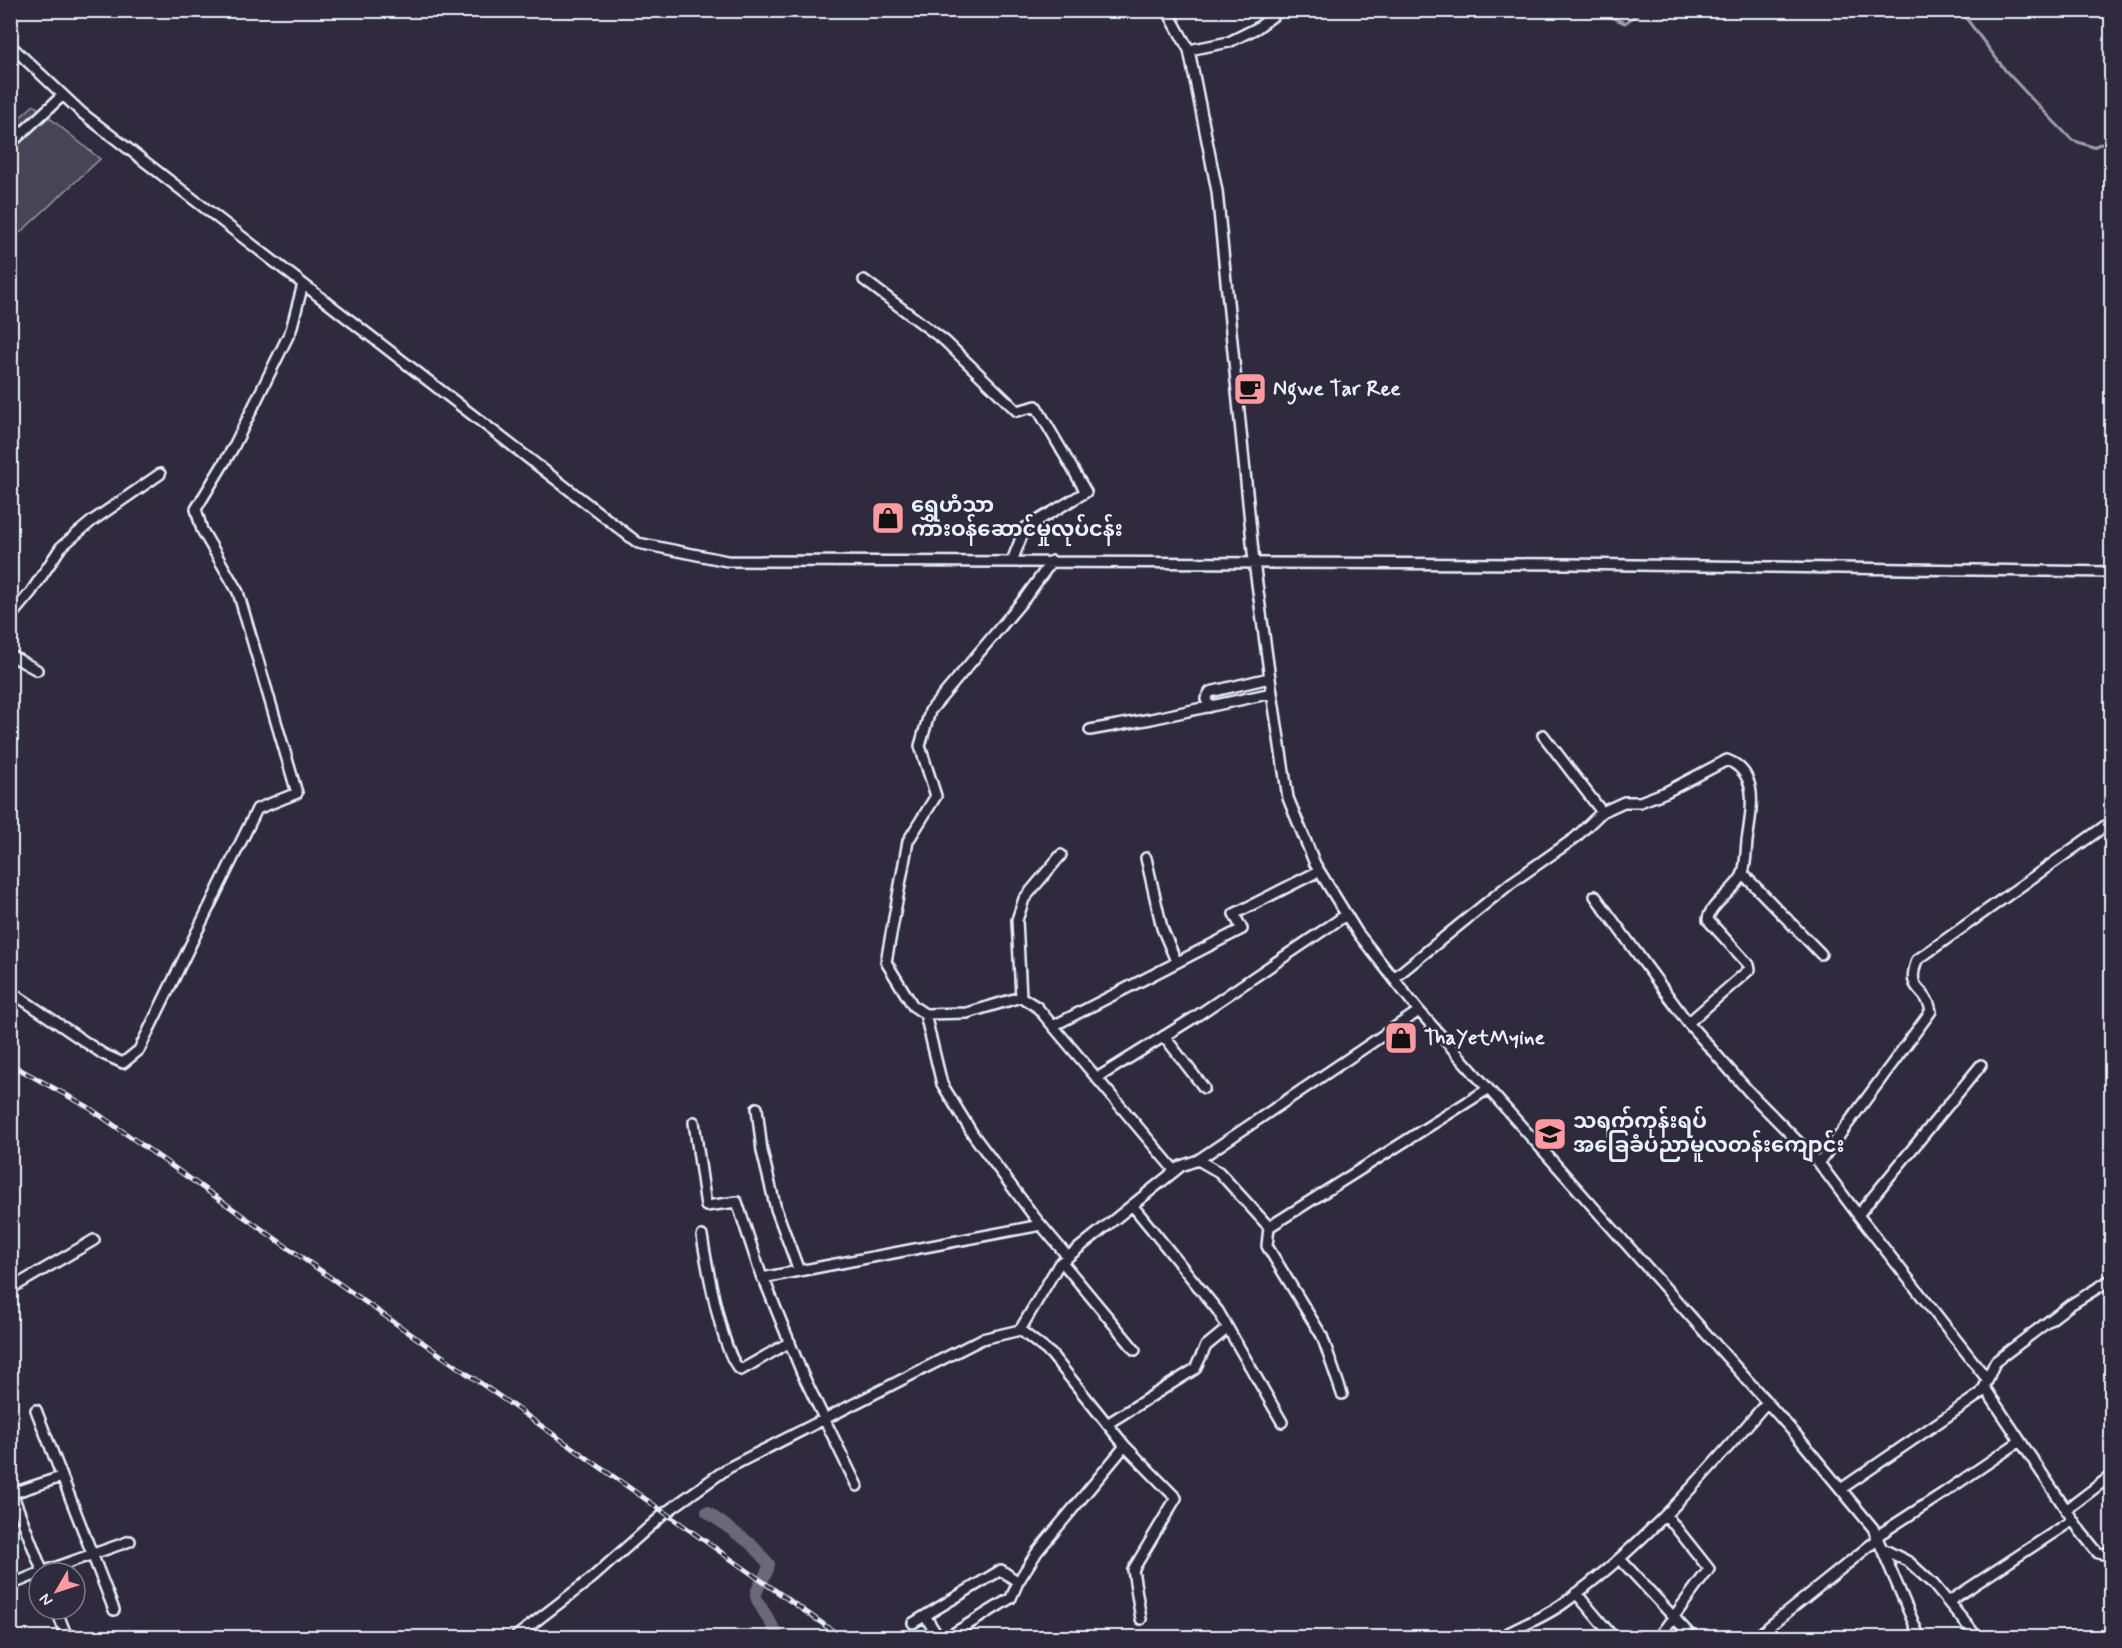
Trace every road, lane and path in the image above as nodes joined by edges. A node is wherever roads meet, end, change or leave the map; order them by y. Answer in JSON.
{"nodes":[{"id":1,"x":1167,"y":10,"type":"edge"},
{"id":2,"x":1281,"y":10,"type":"edge"},
{"id":3,"x":10,"y":45,"type":"edge"},
{"id":4,"x":1189,"y":50,"type":"junction"},
{"id":5,"x":63,"y":95,"type":"junction"},
{"id":6,"x":10,"y":144,"type":"edge"},
{"id":7,"x":864,"y":280,"type":"dead end"},
{"id":8,"x":303,"y":284,"type":"junction"},
{"id":9,"x":160,"y":474,"type":"dead end"},
{"id":10,"x":1012,"y":561,"type":"junction"},
{"id":11,"x":1052,"y":561,"type":"junction"},
{"id":12,"x":1254,"y":562,"type":"junction"},
{"id":13,"x":2112,"y":572,"type":"edge"},
{"id":14,"x":10,"y":618,"type":"edge"},
{"id":15,"x":10,"y":655,"type":"edge"},
{"id":16,"x":37,"y":670,"type":"dead end"},
{"id":17,"x":1269,"y":678,"type":"junction"},
{"id":18,"x":1272,"y":693,"type":"junction"},
{"id":19,"x":1209,"y":707,"type":"junction"},
{"id":20,"x":1090,"y":730,"type":"dead end"},
{"id":21,"x":1543,"y":735,"type":"dead end"},
{"id":22,"x":1602,"y":812,"type":"junction"},
{"id":23,"x":2112,"y":821,"type":"edge"},
{"id":24,"x":1061,"y":855,"type":"dead end"},
{"id":25,"x":1146,"y":858,"type":"dead end"},
{"id":26,"x":1319,"y":871,"type":"junction"},
{"id":27,"x":1743,"y":874,"type":"junction"},
{"id":28,"x":1595,"y":896,"type":"dead end"},
{"id":29,"x":1347,"y":915,"type":"junction"},
{"id":30,"x":1821,"y":954,"type":"dead end"},
{"id":31,"x":1176,"y":961,"type":"junction"},
{"id":32,"x":1394,"y":978,"type":"junction"},
{"id":33,"x":10,"y":991,"type":"edge"},
{"id":34,"x":1021,"y":997,"type":"junction"},
{"id":35,"x":1419,"y":1011,"type":"junction"},
{"id":36,"x":925,"y":1014,"type":"junction"},
{"id":37,"x":1688,"y":1023,"type":"junction"},
{"id":38,"x":1053,"y":1026,"type":"junction"},
{"id":39,"x":1164,"y":1036,"type":"junction"},
{"id":40,"x":1981,"y":1065,"type":"dead end"},
{"id":41,"x":1097,"y":1078,"type":"junction"},
{"id":42,"x":1204,"y":1088,"type":"dead end"},
{"id":43,"x":1488,"y":1089,"type":"junction"},
{"id":44,"x":758,"y":1108,"type":"dead end"},
{"id":45,"x":694,"y":1122,"type":"dead end"},
{"id":46,"x":1198,"y":1160,"type":"junction"},
{"id":47,"x":1819,"y":1162,"type":"junction"},
{"id":48,"x":1175,"y":1171,"type":"junction"},
{"id":49,"x":1132,"y":1205,"type":"junction"},
{"id":50,"x":1858,"y":1215,"type":"junction"},
{"id":51,"x":1041,"y":1225,"type":"junction"},
{"id":52,"x":1269,"y":1227,"type":"junction"},
{"id":53,"x":702,"y":1236,"type":"dead end"},
{"id":54,"x":94,"y":1240,"type":"dead end"},
{"id":55,"x":1065,"y":1259,"type":"junction"},
{"id":56,"x":799,"y":1271,"type":"junction"},
{"id":57,"x":763,"y":1277,"type":"junction"},
{"id":58,"x":2112,"y":1279,"type":"edge"},
{"id":59,"x":10,"y":1289,"type":"edge"},
{"id":60,"x":1228,"y":1328,"type":"junction"},
{"id":61,"x":1020,"y":1330,"type":"junction"},
{"id":62,"x":790,"y":1342,"type":"junction"},
{"id":63,"x":1135,"y":1350,"type":"dead end"},
{"id":64,"x":1986,"y":1383,"type":"junction"},
{"id":65,"x":1342,"y":1394,"type":"dead end"},
{"id":66,"x":1767,"y":1402,"type":"junction"},
{"id":67,"x":36,"y":1410,"type":"dead end"},
{"id":68,"x":825,"y":1419,"type":"junction"},
{"id":69,"x":1282,"y":1422,"type":"dead end"},
{"id":70,"x":1107,"y":1424,"type":"junction"},
{"id":71,"x":2020,"y":1441,"type":"junction"},
{"id":72,"x":1125,"y":1446,"type":"junction"},
{"id":73,"x":2112,"y":1475,"type":"edge"},
{"id":74,"x":61,"y":1477,"type":"junction"},
{"id":75,"x":857,"y":1486,"type":"dead end"},
{"id":76,"x":1841,"y":1489,"type":"junction"},
{"id":77,"x":11,"y":1492,"type":"edge"},
{"id":78,"x":2066,"y":1510,"type":"junction"},
{"id":79,"x":1666,"y":1515,"type":"junction"},
{"id":80,"x":2073,"y":1520,"type":"junction"},
{"id":81,"x":1877,"y":1537,"type":"junction"},
{"id":82,"x":130,"y":1541,"type":"dead end"},
{"id":83,"x":1883,"y":1549,"type":"junction"},
{"id":84,"x":2112,"y":1550,"type":"edge"},
{"id":85,"x":92,"y":1554,"type":"junction"},
{"id":86,"x":1620,"y":1559,"type":"junction"},
{"id":87,"x":38,"y":1561,"type":"edge"},
{"id":88,"x":73,"y":1561,"type":"edge"},
{"id":89,"x":27,"y":1578,"type":"edge"},
{"id":90,"x":1018,"y":1582,"type":"junction"},
{"id":91,"x":10,"y":1585,"type":"edge"},
{"id":92,"x":1576,"y":1593,"type":"junction"},
{"id":93,"x":1948,"y":1602,"type":"junction"},
{"id":94,"x":114,"y":1610,"type":"dead end"},
{"id":95,"x":925,"y":1616,"type":"junction"},
{"id":96,"x":1673,"y":1618,"type":"junction"},
{"id":97,"x":1141,"y":1619,"type":"dead end"},
{"id":98,"x":61,"y":1621,"type":"edge"},
{"id":99,"x":913,"y":1623,"type":"dead end"},
{"id":100,"x":65,"y":1632,"type":"dead end"},
{"id":101,"x":514,"y":1638,"type":"edge"},
{"id":102,"x":939,"y":1638,"type":"edge"},
{"id":103,"x":946,"y":1638,"type":"edge"},
{"id":104,"x":1499,"y":1638,"type":"edge"},
{"id":105,"x":1614,"y":1638,"type":"edge"},
{"id":106,"x":1658,"y":1638,"type":"edge"},
{"id":107,"x":1693,"y":1638,"type":"edge"},
{"id":108,"x":1755,"y":1638,"type":"edge"},
{"id":109,"x":1920,"y":1638,"type":"edge"},
{"id":110,"x":1978,"y":1638,"type":"edge"}],
"edges":[{"from":1,"to":4,"type":"street"},
{"from":2,"to":4,"type":"street"},
{"from":3,"to":5,"type":"street"},
{"from":4,"to":12,"type":"street"},
{"from":5,"to":6,"type":"street"},
{"from":5,"to":8,"type":"street"},
{"from":7,"to":10,"type":"street"},
{"from":8,"to":10,"type":"street"},
{"from":8,"to":33,"type":"street"},
{"from":9,"to":14,"type":"street"},
{"from":10,"to":11,"type":"street"},
{"from":11,"to":12,"type":"street"},
{"from":11,"to":36,"type":"street"},
{"from":12,"to":13,"type":"street"},
{"from":12,"to":17,"type":"street"},
{"from":15,"to":16,"type":"street"},
{"from":17,"to":18,"type":"street"},
{"from":17,"to":19,"type":"street"},
{"from":18,"to":19,"type":"street"},
{"from":18,"to":26,"type":"street"},
{"from":19,"to":20,"type":"street"},
{"from":21,"to":22,"type":"street"},
{"from":22,"to":27,"type":"street"},
{"from":22,"to":32,"type":"street"},
{"from":23,"to":47,"type":"street"},
{"from":24,"to":34,"type":"street"},
{"from":25,"to":31,"type":"street"},
{"from":26,"to":29,"type":"street"},
{"from":26,"to":31,"type":"street"},
{"from":27,"to":30,"type":"street"},
{"from":27,"to":37,"type":"street"},
{"from":28,"to":37,"type":"street"},
{"from":29,"to":32,"type":"street"},
{"from":29,"to":39,"type":"street"},
{"from":31,"to":38,"type":"street"},
{"from":32,"to":35,"type":"street"},
{"from":34,"to":36,"type":"street"},
{"from":34,"to":38,"type":"street"},
{"from":35,"to":43,"type":"street"},
{"from":35,"to":46,"type":"street"},
{"from":36,"to":51,"type":"street"},
{"from":37,"to":47,"type":"street"},
{"from":38,"to":41,"type":"street"},
{"from":39,"to":41,"type":"street"},
{"from":39,"to":42,"type":"street"},
{"from":40,"to":50,"type":"street"},
{"from":41,"to":48,"type":"street"},
{"from":43,"to":52,"type":"street"},
{"from":43,"to":66,"type":"street"},
{"from":44,"to":56,"type":"street"},
{"from":45,"to":57,"type":"street"},
{"from":46,"to":48,"type":"street"},
{"from":46,"to":52,"type":"street"},
{"from":47,"to":50,"type":"street"},
{"from":48,"to":49,"type":"street"},
{"from":49,"to":55,"type":"street"},
{"from":49,"to":60,"type":"street"},
{"from":50,"to":64,"type":"street"},
{"from":51,"to":55,"type":"street"},
{"from":51,"to":56,"type":"street"},
{"from":52,"to":65,"type":"street"},
{"from":53,"to":62,"type":"street"},
{"from":54,"to":59,"type":"street"},
{"from":55,"to":61,"type":"street"},
{"from":55,"to":63,"type":"street"},
{"from":56,"to":57,"type":"street"},
{"from":57,"to":62,"type":"street"},
{"from":58,"to":64,"type":"street"},
{"from":60,"to":69,"type":"street"},
{"from":60,"to":70,"type":"street"},
{"from":61,"to":68,"type":"street"},
{"from":61,"to":70,"type":"street"},
{"from":62,"to":68,"type":"street"},
{"from":64,"to":71,"type":"street"},
{"from":64,"to":76,"type":"street"},
{"from":66,"to":76,"type":"street"},
{"from":66,"to":79,"type":"street"},
{"from":67,"to":74,"type":"street"},
{"from":68,"to":75,"type":"street"},
{"from":68,"to":101,"type":"street"},
{"from":70,"to":72,"type":"street"},
{"from":71,"to":78,"type":"street"},
{"from":71,"to":81,"type":"street"},
{"from":72,"to":90,"type":"street"},
{"from":72,"to":97,"type":"street"},
{"from":73,"to":78,"type":"street"},
{"from":74,"to":77,"type":"street"},
{"from":74,"to":85,"type":"street"},
{"from":76,"to":81,"type":"street"},
{"from":77,"to":87,"type":"street"},
{"from":78,"to":80,"type":"street"},
{"from":79,"to":86,"type":"street"},
{"from":79,"to":96,"type":"street"},
{"from":80,"to":84,"type":"street"},
{"from":80,"to":93,"type":"street"},
{"from":81,"to":83,"type":"street"},
{"from":81,"to":108,"type":"street"},
{"from":82,"to":85,"type":"street"},
{"from":83,"to":93,"type":"street"},
{"from":83,"to":109,"type":"street"},
{"from":85,"to":88,"type":"street"},
{"from":85,"to":94,"type":"street"},
{"from":86,"to":92,"type":"street"},
{"from":86,"to":96,"type":"street"},
{"from":89,"to":91,"type":"street"},
{"from":90,"to":95,"type":"street"},
{"from":90,"to":103,"type":"street"},
{"from":92,"to":104,"type":"street"},
{"from":92,"to":105,"type":"street"},
{"from":93,"to":110,"type":"street"},
{"from":95,"to":99,"type":"street"},
{"from":95,"to":102,"type":"street"},
{"from":96,"to":106,"type":"street"},
{"from":96,"to":107,"type":"street"},
{"from":98,"to":100,"type":"street"}]}
